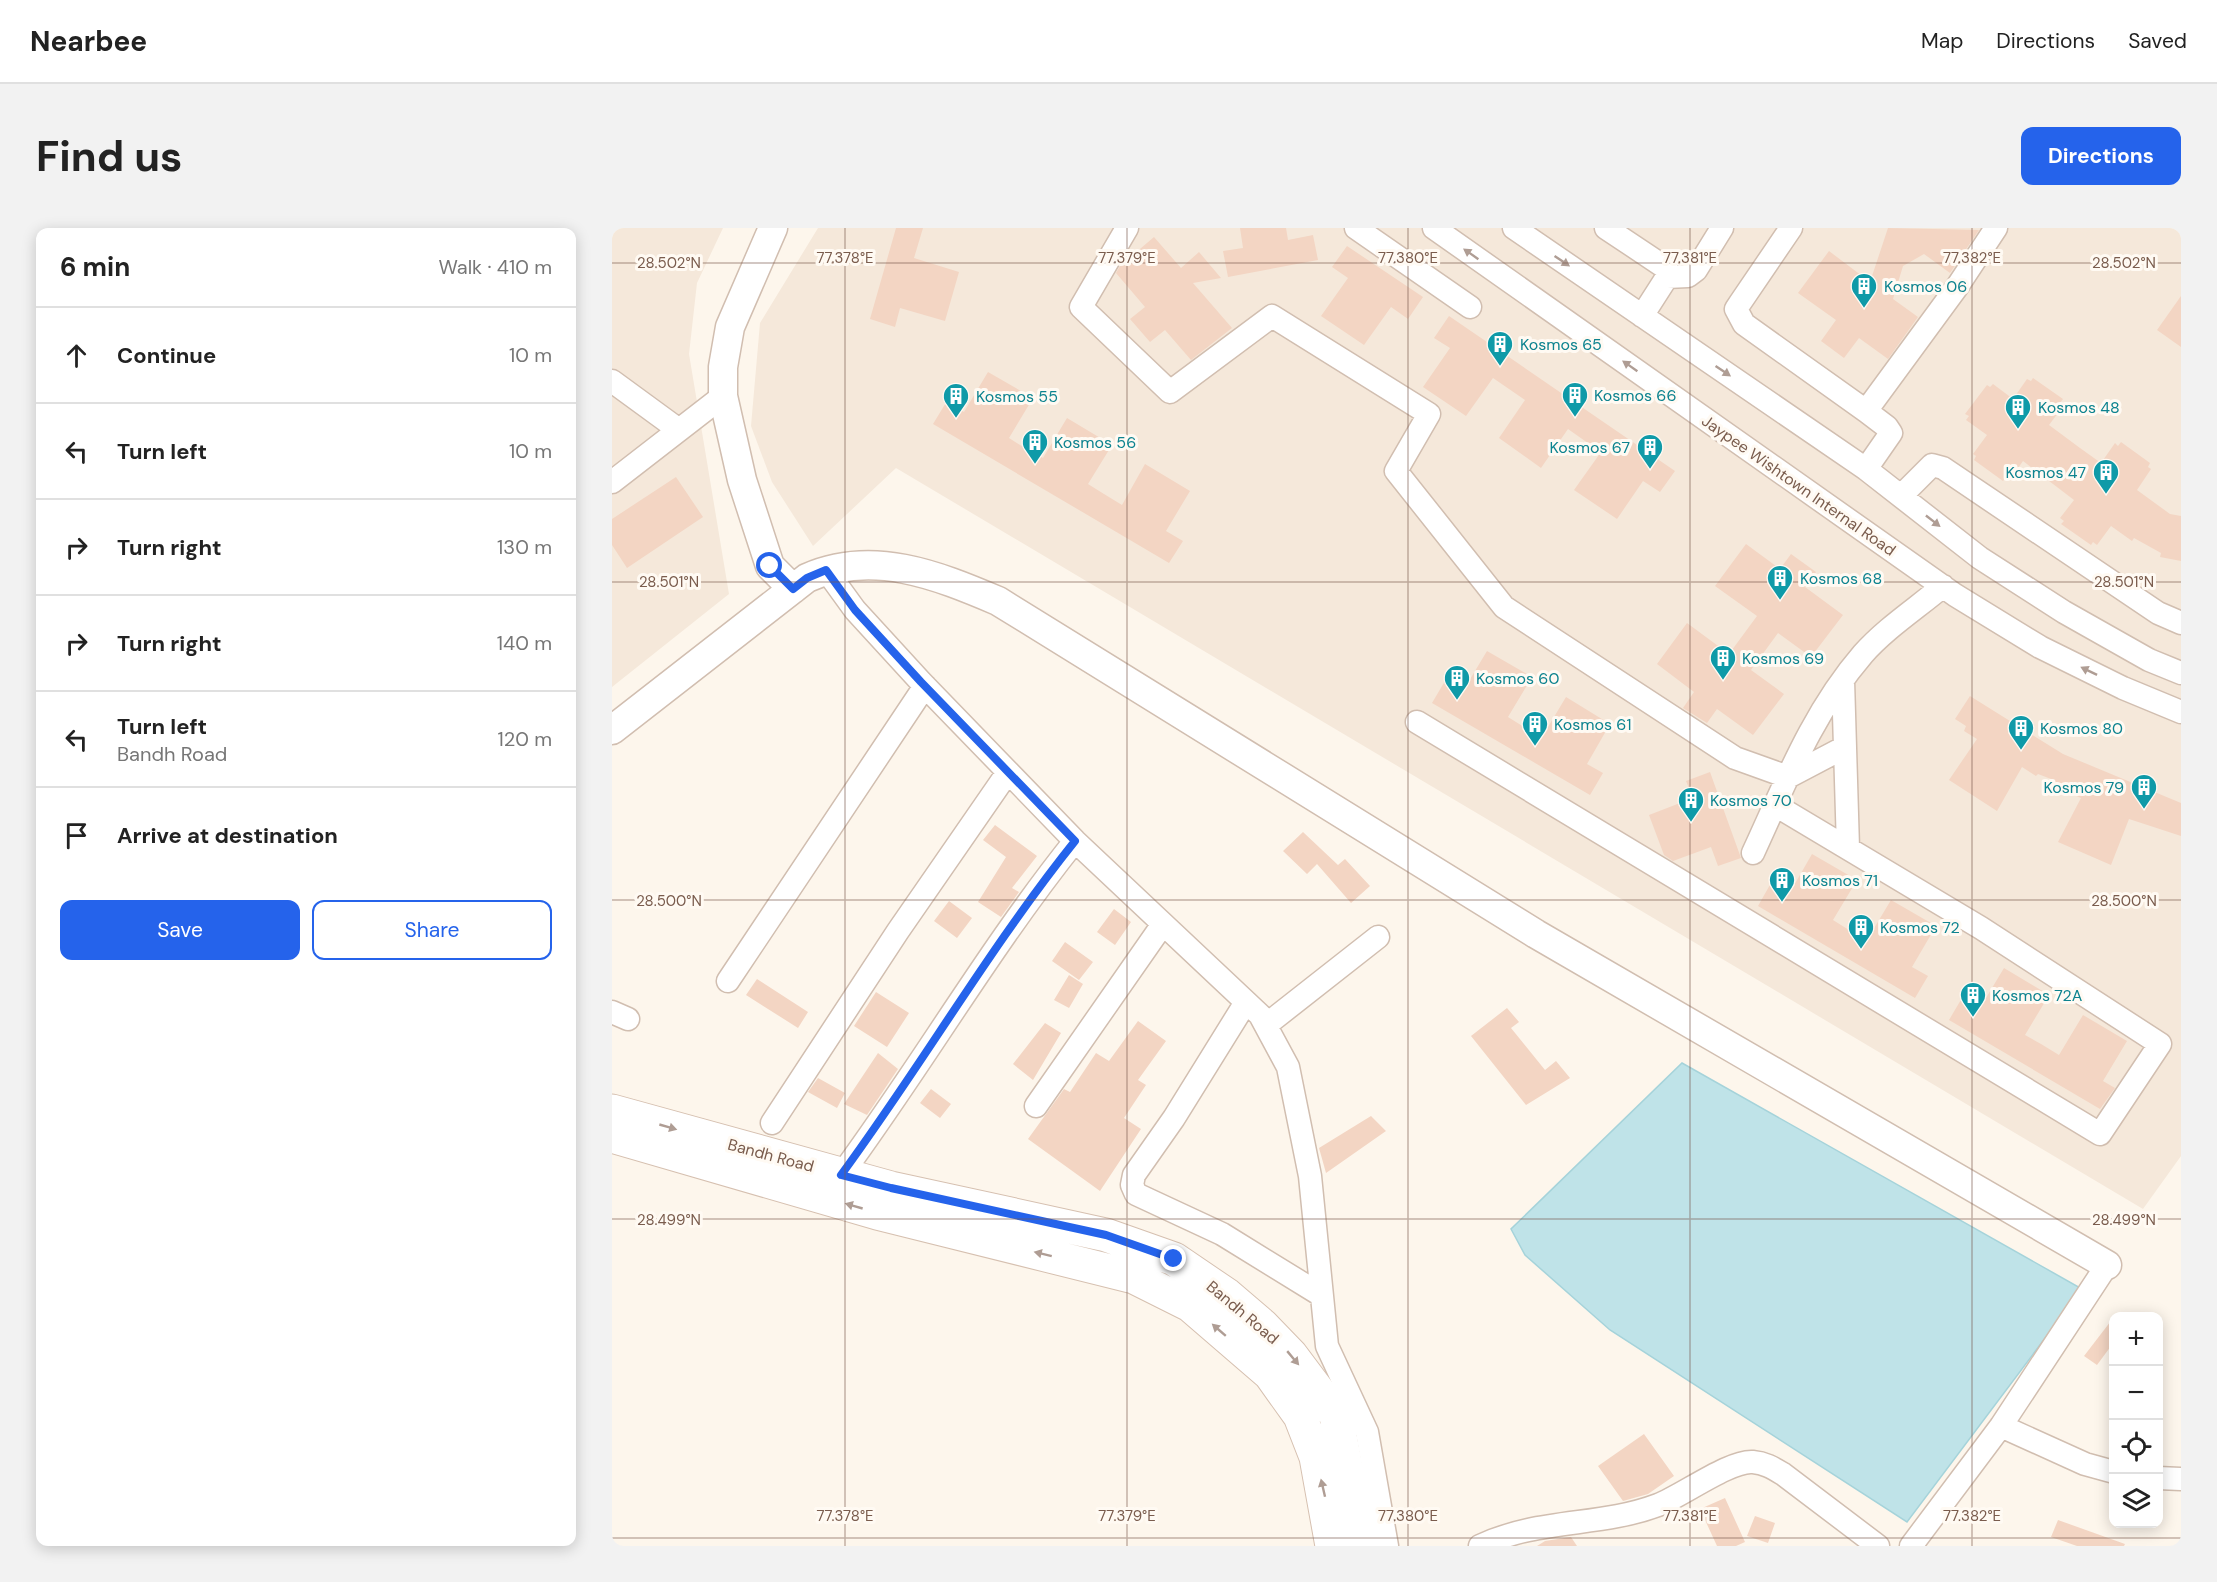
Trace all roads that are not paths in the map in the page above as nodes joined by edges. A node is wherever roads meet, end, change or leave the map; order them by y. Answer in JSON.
{"nodes":[{"id":1,"x":773,"y":228,"type":"edge"},
{"id":2,"x":1127,"y":228,"type":"edge"},
{"id":3,"x":1356,"y":228,"type":"edge"},
{"id":4,"x":1434,"y":228,"type":"edge"},
{"id":5,"x":1514,"y":228,"type":"edge"},
{"id":6,"x":1606,"y":228,"type":"edge"},
{"id":7,"x":1722,"y":228,"type":"edge"},
{"id":8,"x":1791,"y":228,"type":"edge"},
{"id":9,"x":1996,"y":228,"type":"edge"},
{"id":10,"x":1667,"y":277,"type":"junction"},
{"id":11,"x":1470,"y":307,"type":"dead end"},
{"id":12,"x":1642,"y":316,"type":"junction"},
{"id":13,"x":612,"y":381,"type":"edge"},
{"id":14,"x":723,"y":396,"type":"junction"},
{"id":15,"x":1866,"y":411,"type":"junction"},
{"id":16,"x":679,"y":430,"type":"junction"},
{"id":17,"x":1866,"y":470,"type":"junction"},
{"id":18,"x":612,"y":482,"type":"edge"},
{"id":19,"x":1901,"y":496,"type":"junction"},
{"id":20,"x":826,"y":570,"type":"junction"},
{"id":21,"x":1943,"y":586,"type":"junction"},
{"id":22,"x":793,"y":589,"type":"junction"},
{"id":23,"x":2181,"y":623,"type":"edge"},
{"id":24,"x":2149,"y":660,"type":"junction"},
{"id":25,"x":2181,"y":673,"type":"edge"},
{"id":26,"x":1843,"y":680,"type":"junction"},
{"id":27,"x":925,"y":686,"type":"junction"},
{"id":28,"x":2123,"y":688,"type":"junction"},
{"id":29,"x":2181,"y":712,"type":"edge"},
{"id":30,"x":1418,"y":722,"type":"dead end"},
{"id":31,"x":612,"y":730,"type":"edge"},
{"id":32,"x":1845,"y":747,"type":"junction"},
{"id":33,"x":1008,"y":772,"type":"junction"},
{"id":34,"x":1788,"y":777,"type":"junction"},
{"id":35,"x":1775,"y":804,"type":"junction"},
{"id":36,"x":1075,"y":841,"type":"junction"},
{"id":37,"x":1848,"y":848,"type":"junction"},
{"id":38,"x":1753,"y":853,"type":"dead end"},
{"id":39,"x":1163,"y":924,"type":"junction"},
{"id":40,"x":1378,"y":937,"type":"dead end"},
{"id":41,"x":728,"y":981,"type":"dead end"},
{"id":42,"x":1246,"y":1002,"type":"junction"},
{"id":43,"x":1266,"y":1025,"type":"junction"},
{"id":44,"x":1036,"y":1106,"type":"dead end"},
{"id":45,"x":612,"y":1111,"type":"edge"},
{"id":46,"x":772,"y":1123,"type":"dead end"},
{"id":47,"x":612,"y":1136,"type":"edge"},
{"id":48,"x":841,"y":1175,"type":"junction"},
{"id":49,"x":2107,"y":1264,"type":"joint"},
{"id":50,"x":1321,"y":1295,"type":"junction"},
{"id":51,"x":2001,"y":1426,"type":"junction"},
{"id":52,"x":2109,"y":1471,"type":"edge"},
{"id":53,"x":2163,"y":1478,"type":"edge"},
{"id":54,"x":2181,"y":1479,"type":"edge"},
{"id":55,"x":1332,"y":1546,"type":"edge"},
{"id":56,"x":1361,"y":1546,"type":"edge"},
{"id":57,"x":1387,"y":1546,"type":"edge"},
{"id":58,"x":1480,"y":1546,"type":"edge"},
{"id":59,"x":1878,"y":1546,"type":"edge"},
{"id":60,"x":1911,"y":1546,"type":"edge"}],
"edges":[{"from":1,"to":14,"type":"street"},
{"from":2,"to":34,"type":"street"},
{"from":3,"to":11,"type":"street"},
{"from":21,"to":4,"type":"street","name":"Jaypee Wishtown Internal Road","one_way":true},
{"from":5,"to":12,"type":"street","one_way":true},
{"from":6,"to":10,"type":"street"},
{"from":7,"to":10,"type":"street"},
{"from":8,"to":15,"type":"street"},
{"from":9,"to":15,"type":"street"},
{"from":10,"to":12,"type":"street"},
{"from":12,"to":17,"type":"street","one_way":true},
{"from":13,"to":16,"type":"street"},
{"from":14,"to":16,"type":"street"},
{"from":14,"to":22,"type":"street"},
{"from":15,"to":17,"type":"street"},
{"from":16,"to":18,"type":"street"},
{"from":17,"to":19,"type":"street"},
{"from":19,"to":23,"type":"street"},
{"from":19,"to":24,"type":"street","one_way":true},
{"from":20,"to":22,"type":"street"},
{"from":20,"to":27,"type":"street"},
{"from":20,"to":49,"type":"street"},
{"from":21,"to":26,"type":"street"},
{"from":28,"to":21,"type":"street","name":"Jaypee Wishtown Internal Road","one_way":true},
{"from":22,"to":31,"type":"street"},
{"from":24,"to":25,"type":"street"},
{"from":24,"to":28,"type":"street"},
{"from":26,"to":32,"type":"street"},
{"from":26,"to":34,"type":"street"},
{"from":27,"to":33,"type":"street"},
{"from":27,"to":41,"type":"street"},
{"from":28,"to":29,"type":"street","name":"Jaypee Wishtown Internal Road"},
{"from":30,"to":37,"type":"street"},
{"from":32,"to":34,"type":"street"},
{"from":32,"to":37,"type":"street"},
{"from":33,"to":36,"type":"street"},
{"from":33,"to":46,"type":"street"},
{"from":34,"to":35,"type":"street"},
{"from":35,"to":37,"type":"street"},
{"from":35,"to":38,"type":"street"},
{"from":36,"to":39,"type":"street"},
{"from":36,"to":48,"type":"street"},
{"from":39,"to":42,"type":"street"},
{"from":39,"to":44,"type":"street"},
{"from":40,"to":43,"type":"street"},
{"from":42,"to":43,"type":"street"},
{"from":42,"to":50,"type":"street"},
{"from":43,"to":50,"type":"street"},
{"from":45,"to":48,"type":"main road","name":"Bandh Road","one_way":true},
{"from":55,"to":47,"type":"main road","name":"Bandh Road","one_way":true},
{"from":48,"to":56,"type":"main road","name":"Bandh Road","one_way":true},
{"from":49,"to":51,"type":"street"},
{"from":50,"to":57,"type":"street"},
{"from":51,"to":52,"type":"street"},
{"from":51,"to":60,"type":"street"},
{"from":53,"to":54,"type":"street"},
{"from":58,"to":59,"type":"street"}]}
